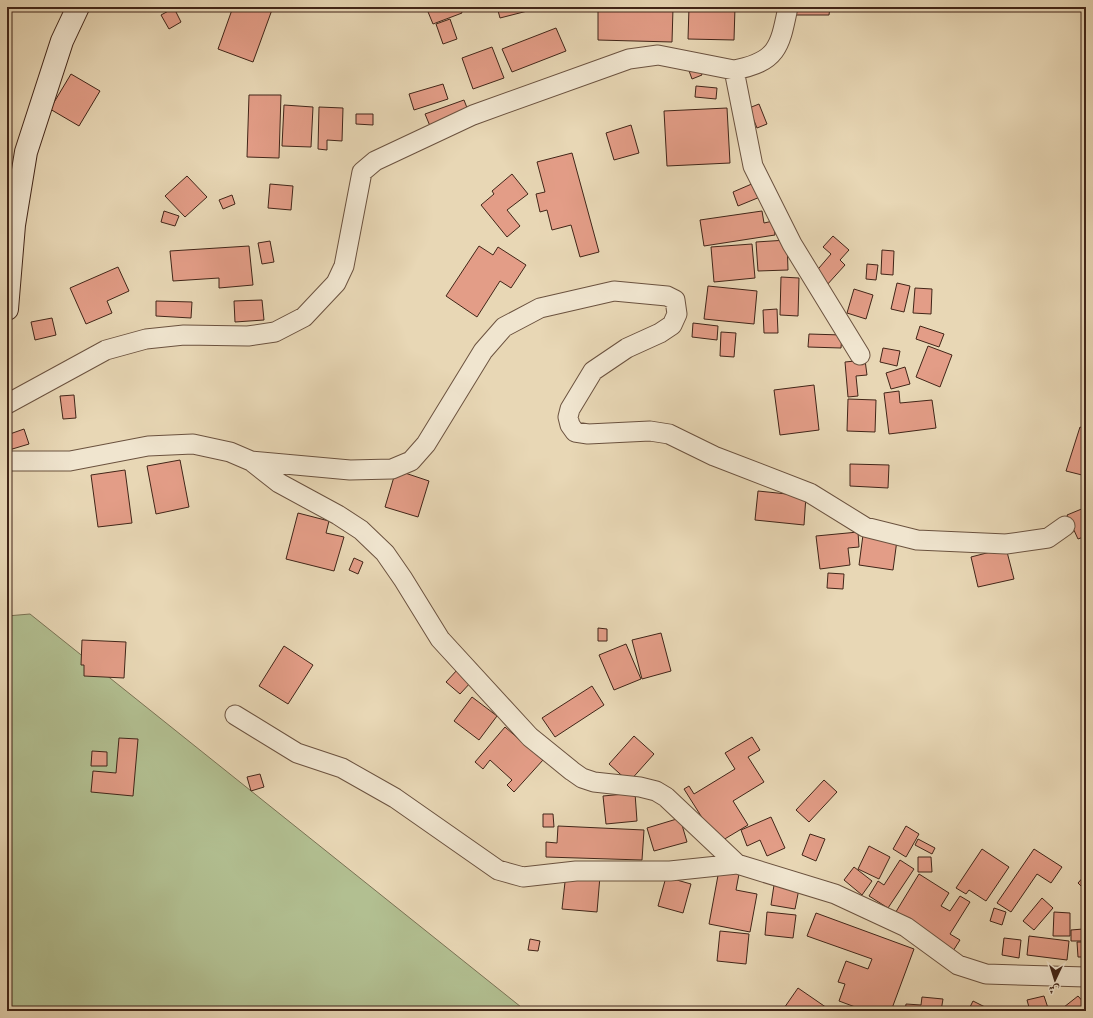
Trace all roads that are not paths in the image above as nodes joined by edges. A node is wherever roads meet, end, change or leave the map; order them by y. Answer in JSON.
{"nodes":[{"id":1,"x":78,"y":7,"type":"edge"},
{"id":2,"x":788,"y":7,"type":"edge"},
{"id":3,"x":734,"y":70,"type":"junction"},
{"id":4,"x":7,"y":309,"type":"edge"},
{"id":5,"x":860,"y":355,"type":"dead end"},
{"id":6,"x":7,"y":404,"type":"edge"},
{"id":7,"x":7,"y":461,"type":"edge"},
{"id":8,"x":251,"y":461,"type":"junction"},
{"id":9,"x":1065,"y":526,"type":"dead end"},
{"id":10,"x":234,"y":715,"type":"dead end"},
{"id":11,"x":737,"y":864,"type":"junction"},
{"id":12,"x":1086,"y":977,"type":"edge"}],
"edges":[{"from":1,"to":4,"type":"street"},
{"from":2,"to":3,"type":"street"},
{"from":3,"to":5,"type":"street"},
{"from":3,"to":6,"type":"street"},
{"from":7,"to":8,"type":"street"},
{"from":8,"to":9,"type":"street"},
{"from":8,"to":11,"type":"street"},
{"from":10,"to":11,"type":"street"},
{"from":11,"to":12,"type":"street"}]}
